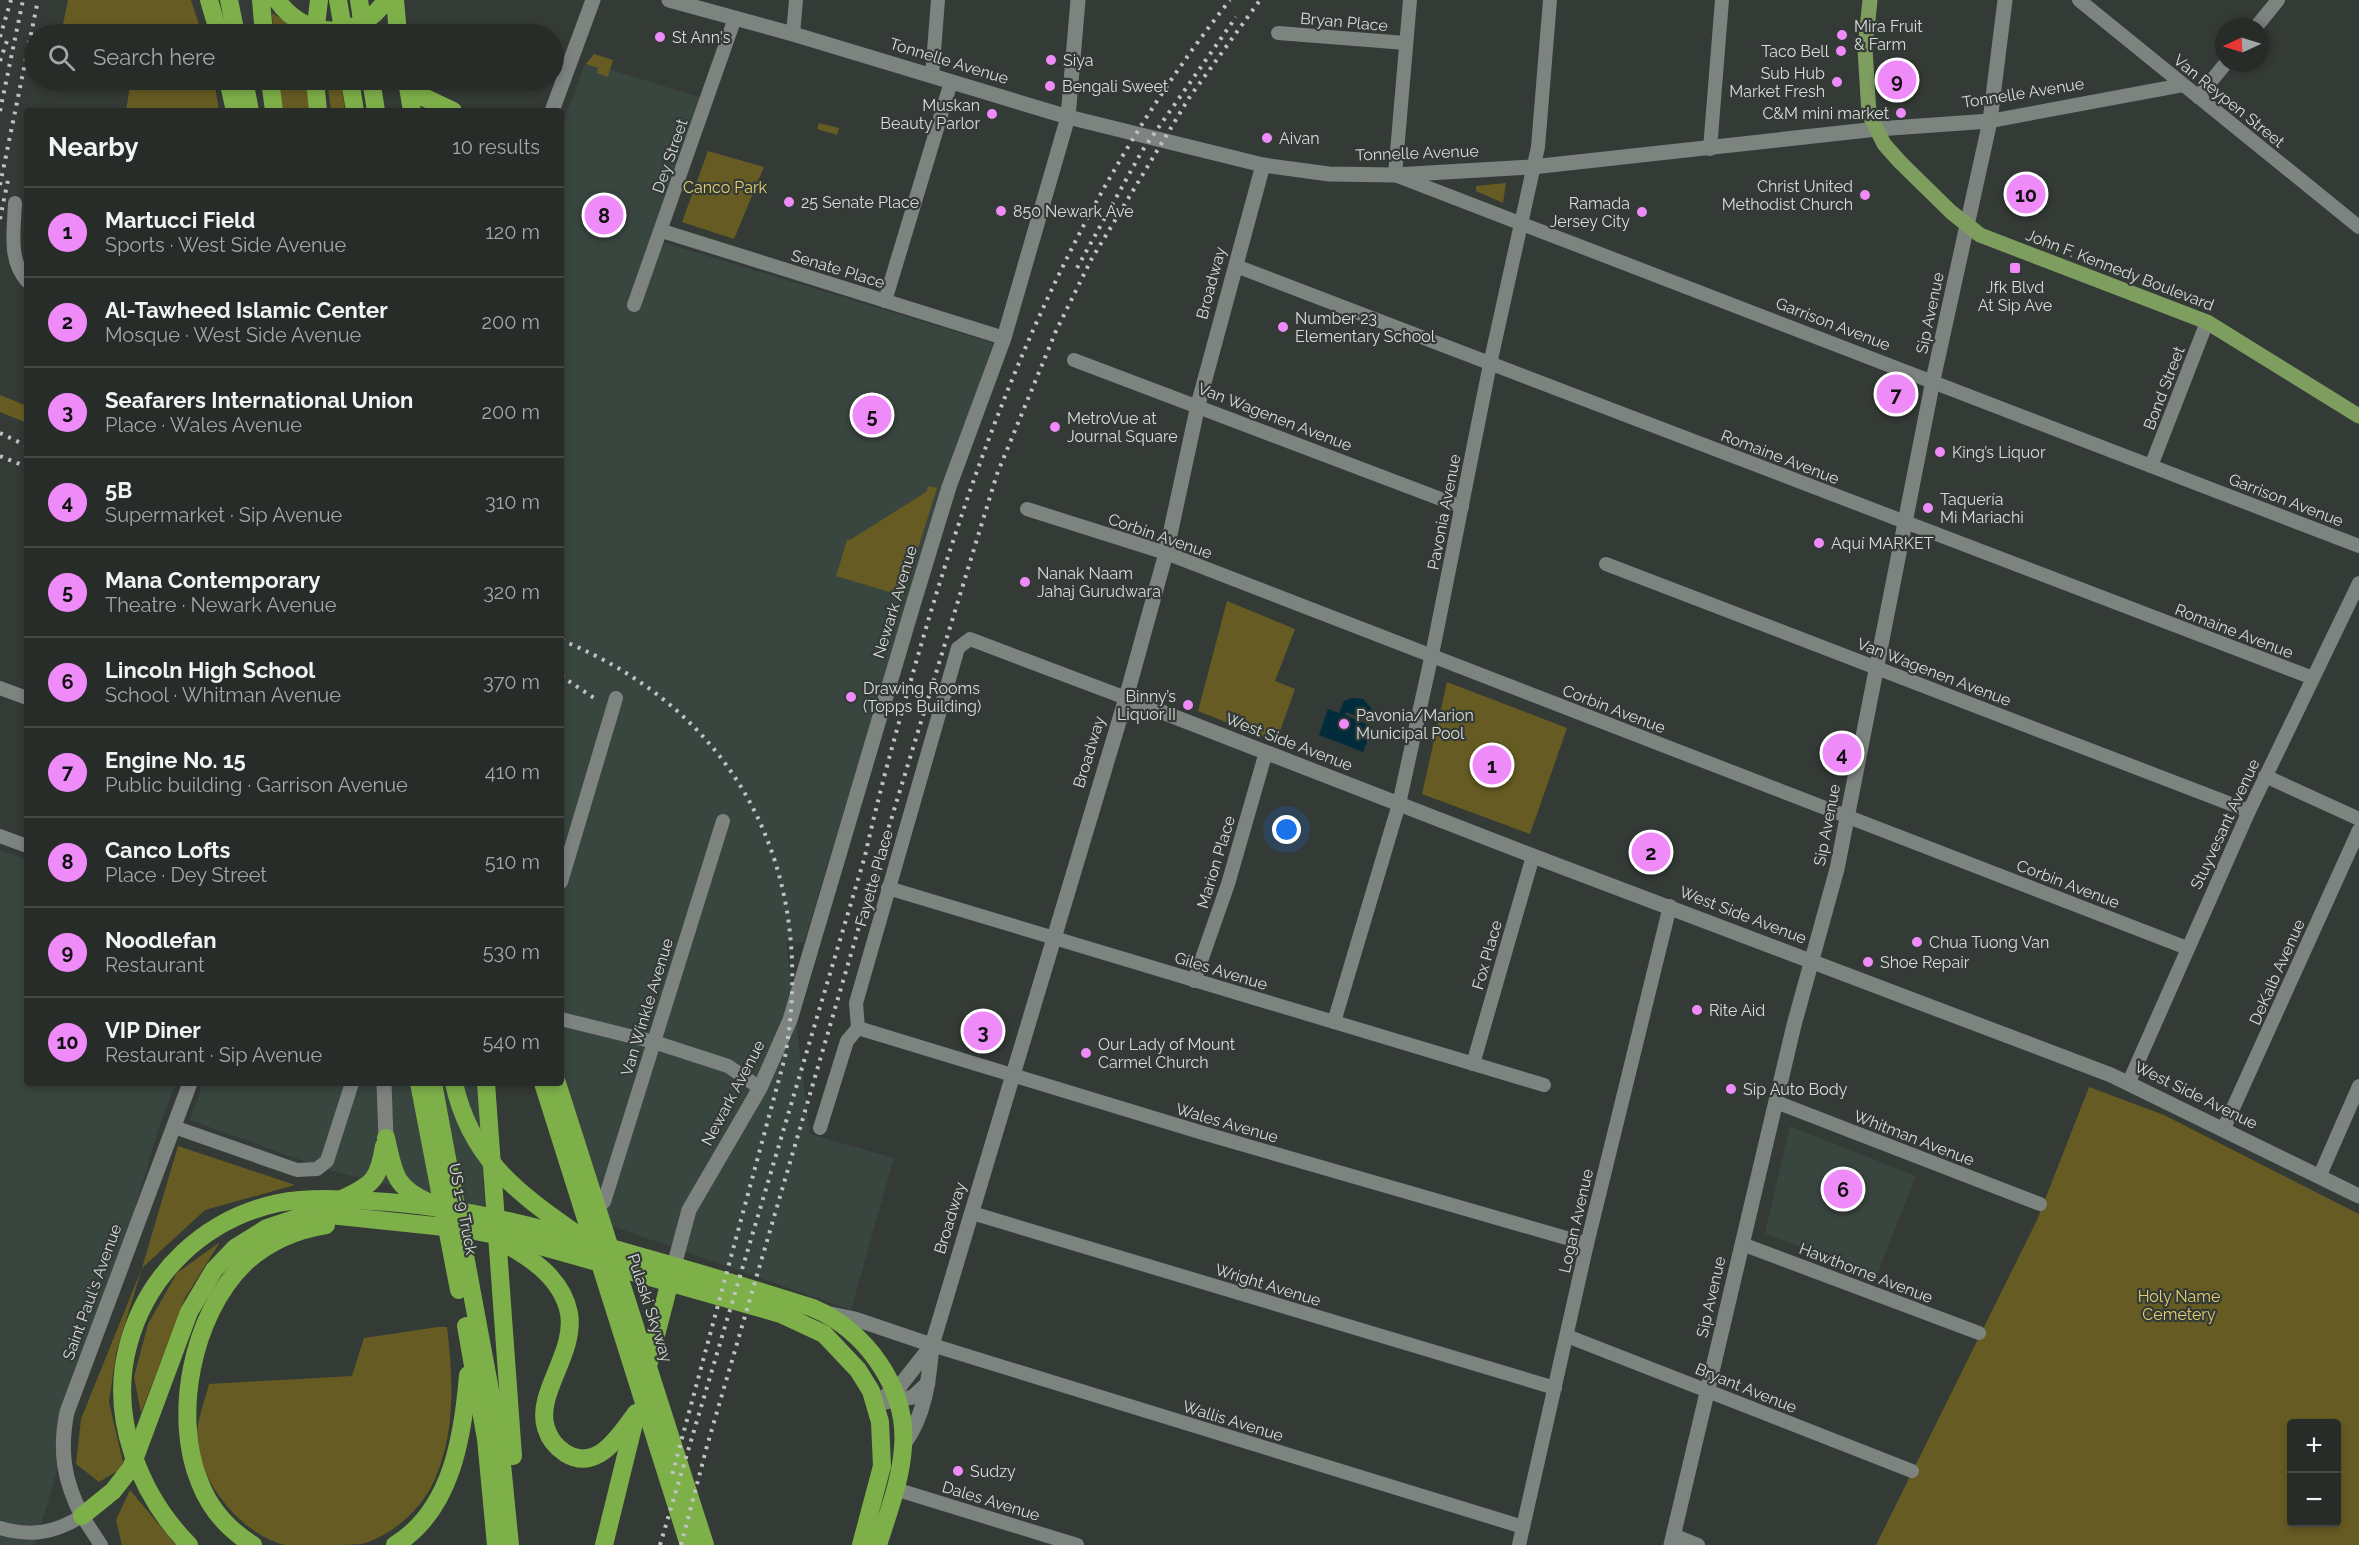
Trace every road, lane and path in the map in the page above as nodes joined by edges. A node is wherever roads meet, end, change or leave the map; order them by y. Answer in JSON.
{"nodes":[{"id":1,"x":209,"y":0,"type":"edge"},
{"id":2,"x":229,"y":0,"type":"edge"},
{"id":3,"x":261,"y":0,"type":"edge"},
{"id":4,"x":277,"y":0,"type":"edge"},
{"id":5,"x":319,"y":0,"type":"edge"},
{"id":6,"x":338,"y":0,"type":"edge"},
{"id":7,"x":346,"y":0,"type":"edge"},
{"id":8,"x":359,"y":0,"type":"edge"},
{"id":9,"x":371,"y":0,"type":"edge"},
{"id":10,"x":386,"y":0,"type":"edge"},
{"id":11,"x":395,"y":0,"type":"edge"},
{"id":12,"x":593,"y":0,"type":"edge"},
{"id":13,"x":669,"y":0,"type":"edge"},
{"id":14,"x":796,"y":0,"type":"edge"},
{"id":15,"x":938,"y":0,"type":"edge"},
{"id":16,"x":1078,"y":0,"type":"edge"},
{"id":17,"x":1410,"y":0,"type":"edge"},
{"id":18,"x":1550,"y":0,"type":"edge"},
{"id":19,"x":1722,"y":0,"type":"edge"},
{"id":20,"x":1870,"y":0,"type":"edge"},
{"id":21,"x":2005,"y":0,"type":"edge"},
{"id":22,"x":2079,"y":0,"type":"edge"},
{"id":23,"x":2278,"y":0,"type":"edge"},
{"id":24,"x":735,"y":18,"type":"junction"},
{"id":25,"x":2263,"y":18,"type":"edge"},
{"id":26,"x":216,"y":24,"type":"edge"},
{"id":27,"x":234,"y":24,"type":"edge"},
{"id":28,"x":263,"y":24,"type":"edge"},
{"id":29,"x":304,"y":24,"type":"edge"},
{"id":30,"x":316,"y":24,"type":"edge"},
{"id":31,"x":342,"y":24,"type":"edge"},
{"id":32,"x":344,"y":24,"type":"edge"},
{"id":33,"x":361,"y":24,"type":"edge"},
{"id":34,"x":363,"y":24,"type":"edge"},
{"id":35,"x":375,"y":24,"type":"edge"},
{"id":36,"x":397,"y":24,"type":"edge"},
{"id":37,"x":1278,"y":33,"type":"dead end"},
{"id":38,"x":793,"y":34,"type":"junction"},
{"id":39,"x":1406,"y":44,"type":"junction"},
{"id":40,"x":2219,"y":72,"type":"edge"},
{"id":41,"x":932,"y":76,"type":"junction"},
{"id":42,"x":564,"y":79,"type":"edge"},
{"id":43,"x":951,"y":82,"type":"junction"},
{"id":44,"x":2183,"y":85,"type":"junction"},
{"id":45,"x":230,"y":90,"type":"edge"},
{"id":46,"x":246,"y":90,"type":"edge"},
{"id":47,"x":271,"y":90,"type":"edge"},
{"id":48,"x":316,"y":90,"type":"edge"},
{"id":49,"x":352,"y":90,"type":"edge"},
{"id":50,"x":373,"y":90,"type":"edge"},
{"id":51,"x":383,"y":90,"type":"edge"},
{"id":52,"x":408,"y":90,"type":"edge"},
{"id":53,"x":414,"y":90,"type":"edge"},
{"id":54,"x":560,"y":90,"type":"edge"},
{"id":55,"x":2198,"y":97,"type":"junction"},
{"id":56,"x":234,"y":108,"type":"edge"},
{"id":57,"x":249,"y":108,"type":"edge"},
{"id":58,"x":274,"y":108,"type":"edge"},
{"id":59,"x":318,"y":108,"type":"edge"},
{"id":60,"x":355,"y":108,"type":"edge"},
{"id":61,"x":376,"y":108,"type":"edge"},
{"id":62,"x":386,"y":108,"type":"edge"},
{"id":63,"x":411,"y":108,"type":"edge"},
{"id":64,"x":447,"y":108,"type":"edge"},
{"id":65,"x":553,"y":108,"type":"edge"},
{"id":66,"x":1068,"y":117,"type":"junction"},
{"id":67,"x":1990,"y":121,"type":"junction"},
{"id":68,"x":1877,"y":129,"type":"junction"},
{"id":69,"x":1710,"y":149,"type":"junction"},
{"id":70,"x":1263,"y":165,"type":"junction"},
{"id":71,"x":1532,"y":167,"type":"junction"},
{"id":72,"x":1395,"y":175,"type":"junction"},
{"id":73,"x":15,"y":203,"type":"dead end"},
{"id":74,"x":1521,"y":222,"type":"junction"},
{"id":75,"x":1967,"y":225,"type":"junction"},
{"id":76,"x":2359,"y":226,"type":"edge"},
{"id":77,"x":662,"y":231,"type":"junction"},
{"id":78,"x":1236,"y":266,"type":"junction"},
{"id":79,"x":24,"y":278,"type":"edge"},
{"id":80,"x":885,"y":301,"type":"junction"},
{"id":81,"x":634,"y":305,"type":"dead end"},
{"id":82,"x":2207,"y":322,"type":"junction"},
{"id":83,"x":1004,"y":338,"type":"junction"},
{"id":84,"x":1074,"y":360,"type":"dead end"},
{"id":85,"x":1490,"y":364,"type":"junction"},
{"id":86,"x":1933,"y":380,"type":"junction"},
{"id":87,"x":1198,"y":405,"type":"junction"},
{"id":88,"x":2359,"y":416,"type":"edge"},
{"id":89,"x":2151,"y":466,"type":"junction"},
{"id":90,"x":1462,"y":507,"type":"junction"},
{"id":91,"x":1026,"y":509,"type":"dead end"},
{"id":92,"x":1906,"y":522,"type":"junction"},
{"id":93,"x":2359,"y":546,"type":"edge"},
{"id":94,"x":1166,"y":553,"type":"junction"},
{"id":95,"x":1606,"y":564,"type":"dead end"},
{"id":96,"x":2359,"y":583,"type":"edge"},
{"id":97,"x":970,"y":639,"type":"joint"},
{"id":98,"x":1432,"y":656,"type":"junction"},
{"id":99,"x":1876,"y":668,"type":"junction"},
{"id":100,"x":2313,"y":678,"type":"junction"},
{"id":101,"x":0,"y":688,"type":"edge"},
{"id":102,"x":24,"y":697,"type":"edge"},
{"id":103,"x":616,"y":698,"type":"dead end"},
{"id":104,"x":1126,"y":698,"type":"junction"},
{"id":105,"x":1266,"y":752,"type":"junction"},
{"id":106,"x":2265,"y":776,"type":"junction"},
{"id":107,"x":1399,"y":804,"type":"junction"},
{"id":108,"x":2249,"y":811,"type":"junction"},
{"id":109,"x":1848,"y":816,"type":"junction"},
{"id":110,"x":2359,"y":819,"type":"edge"},
{"id":111,"x":723,"y":821,"type":"dead end"},
{"id":112,"x":2359,"y":830,"type":"edge"},
{"id":113,"x":0,"y":836,"type":"edge"},
{"id":114,"x":24,"y":845,"type":"edge"},
{"id":115,"x":1533,"y":856,"type":"junction"},
{"id":116,"x":564,"y":872,"type":"edge"},
{"id":117,"x":888,"y":888,"type":"junction"},
{"id":118,"x":1670,"y":906,"type":"junction"},
{"id":119,"x":1054,"y":938,"type":"junction"},
{"id":120,"x":2187,"y":948,"type":"junction"},
{"id":121,"x":1812,"y":961,"type":"junction"},
{"id":122,"x":1194,"y":981,"type":"junction"},
{"id":123,"x":564,"y":1020,"type":"edge"},
{"id":124,"x":1334,"y":1022,"type":"junction"},
{"id":125,"x":858,"y":1028,"type":"junction"},
{"id":126,"x":654,"y":1042,"type":"junction"},
{"id":127,"x":1473,"y":1064,"type":"junction"},
{"id":128,"x":1013,"y":1075,"type":"junction"},
{"id":129,"x":2129,"y":1082,"type":"junction"},
{"id":130,"x":1544,"y":1085,"type":"dead end"},
{"id":131,"x":189,"y":1086,"type":"edge"},
{"id":132,"x":351,"y":1086,"type":"edge"},
{"id":133,"x":384,"y":1086,"type":"edge"},
{"id":134,"x":420,"y":1086,"type":"edge"},
{"id":135,"x":433,"y":1086,"type":"edge"},
{"id":136,"x":455,"y":1086,"type":"edge"},
{"id":137,"x":486,"y":1086,"type":"edge"},
{"id":138,"x":544,"y":1086,"type":"edge"},
{"id":139,"x":558,"y":1086,"type":"edge"},
{"id":140,"x":2359,"y":1086,"type":"edge"},
{"id":141,"x":760,"y":1088,"type":"junction"},
{"id":142,"x":1776,"y":1102,"type":"junction"},
{"id":143,"x":174,"y":1127,"type":"junction"},
{"id":144,"x":820,"y":1128,"type":"dead end"},
{"id":145,"x":2224,"y":1128,"type":"junction"},
{"id":146,"x":386,"y":1138,"type":"junction"},
{"id":147,"x":443,"y":1171,"type":"junction"},
{"id":148,"x":2320,"y":1175,"type":"junction"},
{"id":149,"x":2359,"y":1196,"type":"edge"},
{"id":150,"x":341,"y":1199,"type":"junction"},
{"id":151,"x":604,"y":1202,"type":"dead end"},
{"id":152,"x":2040,"y":1204,"type":"dead end"},
{"id":153,"x":437,"y":1206,"type":"junction"},
{"id":154,"x":972,"y":1213,"type":"junction"},
{"id":155,"x":351,"y":1219,"type":"junction"},
{"id":156,"x":484,"y":1232,"type":"junction"},
{"id":157,"x":584,"y":1239,"type":"junction"},
{"id":158,"x":1587,"y":1244,"type":"junction"},
{"id":159,"x":1742,"y":1244,"type":"junction"},
{"id":160,"x":461,"y":1264,"type":"junction"},
{"id":161,"x":672,"y":1273,"type":"junction"},
{"id":162,"x":820,"y":1311,"type":"junction"},
{"id":163,"x":1978,"y":1334,"type":"dead end"},
{"id":164,"x":1567,"y":1336,"type":"junction"},
{"id":165,"x":470,"y":1343,"type":"junction"},
{"id":166,"x":932,"y":1345,"type":"junction"},
{"id":167,"x":928,"y":1383,"type":"junction"},
{"id":168,"x":1555,"y":1388,"type":"junction"},
{"id":169,"x":1707,"y":1390,"type":"junction"},
{"id":170,"x":894,"y":1396,"type":"junction"},
{"id":171,"x":875,"y":1403,"type":"junction"},
{"id":172,"x":636,"y":1413,"type":"junction"},
{"id":173,"x":492,"y":1432,"type":"junction"},
{"id":174,"x":904,"y":1444,"type":"junction"},
{"id":175,"x":1912,"y":1471,"type":"dead end"},
{"id":176,"x":895,"y":1489,"type":"junction"},
{"id":177,"x":82,"y":1516,"type":"junction"},
{"id":178,"x":1524,"y":1527,"type":"junction"},
{"id":179,"x":0,"y":1528,"type":"edge"},
{"id":180,"x":1672,"y":1540,"type":"edge"},
{"id":181,"x":101,"y":1545,"type":"edge"},
{"id":182,"x":189,"y":1545,"type":"edge"},
{"id":183,"x":253,"y":1545,"type":"edge"},
{"id":184,"x":395,"y":1545,"type":"edge"},
{"id":185,"x":496,"y":1545,"type":"edge"},
{"id":186,"x":510,"y":1545,"type":"edge"},
{"id":187,"x":519,"y":1545,"type":"edge"},
{"id":188,"x":604,"y":1545,"type":"edge"},
{"id":189,"x":689,"y":1545,"type":"edge"},
{"id":190,"x":705,"y":1545,"type":"edge"},
{"id":191,"x":861,"y":1545,"type":"edge"},
{"id":192,"x":878,"y":1545,"type":"edge"},
{"id":193,"x":1077,"y":1545,"type":"edge"},
{"id":194,"x":1519,"y":1545,"type":"edge"},
{"id":195,"x":1698,"y":1545,"type":"edge"}],
"edges":[{"from":1,"to":26,"type":"highway"},
{"from":2,"to":27,"type":"highway"},
{"from":3,"to":28,"type":"highway"},
{"from":4,"to":29,"type":"highway"},
{"from":5,"to":30,"type":"highway"},
{"from":6,"to":31,"type":"highway"},
{"from":7,"to":32,"type":"highway"},
{"from":8,"to":34,"type":"highway"},
{"from":9,"to":35,"type":"highway"},
{"from":10,"to":33,"type":"highway"},
{"from":11,"to":36,"type":"highway"},
{"from":12,"to":42,"type":"street"},
{"from":13,"to":24,"type":"street","name":"Tonnelle Avenue"},
{"from":14,"to":38,"type":"street"},
{"from":15,"to":41,"type":"street"},
{"from":16,"to":66,"type":"street","name":"Newark Avenue"},
{"from":17,"to":39,"type":"street"},
{"from":18,"to":71,"type":"street","name":"Pavonia Avenue"},
{"from":19,"to":69,"type":"street"},
{"from":20,"to":68,"type":"main road","name":"John F. Kennedy Boulevard"},
{"from":21,"to":67,"type":"street","name":"Sip Avenue"},
{"from":22,"to":44,"type":"street","name":"Van Reypen Street"},
{"from":23,"to":25,"type":"street"},
{"from":24,"to":38,"type":"street","name":"Tonnelle Avenue"},
{"from":24,"to":77,"type":"street","name":"Dey Street"},
{"from":37,"to":39,"type":"street","name":"Bryan Place"},
{"from":38,"to":41,"type":"street","name":"Tonnelle Avenue"},
{"from":39,"to":72,"type":"street"},
{"from":40,"to":55,"type":"street"},
{"from":41,"to":43,"type":"street","name":"Tonnelle Avenue"},
{"from":43,"to":66,"type":"street","name":"Tonnelle Avenue"},
{"from":43,"to":80,"type":"street"},
{"from":44,"to":55,"type":"street","name":"Van Reypen Street"},
{"from":44,"to":67,"type":"street","name":"Tonnelle Avenue"},
{"from":45,"to":56,"type":"highway"},
{"from":46,"to":57,"type":"highway"},
{"from":47,"to":58,"type":"highway"},
{"from":48,"to":59,"type":"highway"},
{"from":49,"to":60,"type":"highway"},
{"from":50,"to":61,"type":"highway"},
{"from":51,"to":62,"type":"highway"},
{"from":52,"to":63,"type":"highway"},
{"from":53,"to":64,"type":"highway"},
{"from":54,"to":65,"type":"street"},
{"from":55,"to":76,"type":"street","name":"Van Reypen Street"},
{"from":66,"to":70,"type":"street","name":"Tonnelle Avenue"},
{"from":66,"to":83,"type":"street","name":"Newark Avenue"},
{"from":67,"to":68,"type":"street","name":"Tonnelle Avenue"},
{"from":67,"to":75,"type":"street","name":"Sip Avenue"},
{"from":68,"to":69,"type":"street","name":"Tonnelle Avenue"},
{"from":68,"to":75,"type":"main road","name":"John F. Kennedy Boulevard"},
{"from":69,"to":71,"type":"street","name":"Tonnelle Avenue"},
{"from":70,"to":72,"type":"street","name":"Tonnelle Avenue"},
{"from":70,"to":78,"type":"street","name":"Broadway"},
{"from":71,"to":72,"type":"street","name":"Tonnelle Avenue"},
{"from":71,"to":74,"type":"street","name":"Pavonia Avenue"},
{"from":72,"to":74,"type":"street","name":"Garrison Avenue"},
{"from":73,"to":79,"type":"street"},
{"from":74,"to":85,"type":"street","name":"Pavonia Avenue"},
{"from":74,"to":86,"type":"street","name":"Garrison Avenue"},
{"from":75,"to":82,"type":"main road","name":"John F. Kennedy Boulevard"},
{"from":75,"to":86,"type":"street","name":"Sip Avenue"},
{"from":77,"to":80,"type":"street","name":"Senate Place"},
{"from":77,"to":81,"type":"street","name":"Dey Street"},
{"from":78,"to":85,"type":"street","name":"Romaine Avenue"},
{"from":78,"to":87,"type":"street","name":"Broadway"},
{"from":80,"to":83,"type":"street","name":"Senate Place"},
{"from":82,"to":88,"type":"main road","name":"John F. Kennedy Boulevard"},
{"from":82,"to":89,"type":"street","name":"Bond Street"},
{"from":83,"to":141,"type":"street","name":"Newark Avenue"},
{"from":84,"to":87,"type":"street","name":"Van Wagenen Avenue"},
{"from":85,"to":90,"type":"street","name":"Pavonia Avenue"},
{"from":85,"to":92,"type":"street","name":"Romaine Avenue"},
{"from":86,"to":89,"type":"street","name":"Garrison Avenue"},
{"from":86,"to":92,"type":"street","name":"Sip Avenue"},
{"from":87,"to":90,"type":"street","name":"Van Wagenen Avenue"},
{"from":87,"to":94,"type":"street","name":"Broadway"},
{"from":89,"to":93,"type":"street","name":"Garrison Avenue"},
{"from":90,"to":98,"type":"street","name":"Pavonia Avenue"},
{"from":91,"to":94,"type":"street","name":"Corbin Avenue"},
{"from":92,"to":99,"type":"street","name":"Sip Avenue"},
{"from":92,"to":100,"type":"street","name":"Romaine Avenue"},
{"from":94,"to":98,"type":"street","name":"Corbin Avenue"},
{"from":94,"to":104,"type":"street","name":"Broadway"},
{"from":95,"to":99,"type":"street","name":"Van Wagenen Avenue"},
{"from":96,"to":100,"type":"street","name":"Stuyvesant Avenue"},
{"from":97,"to":104,"type":"street","name":"West Side Avenue"},
{"from":97,"to":117,"type":"street","name":"Fayette Place"},
{"from":98,"to":107,"type":"street","name":"Pavonia Avenue"},
{"from":98,"to":109,"type":"street","name":"Corbin Avenue"},
{"from":99,"to":108,"type":"street","name":"Van Wagenen Avenue"},
{"from":99,"to":109,"type":"street","name":"Sip Avenue"},
{"from":100,"to":106,"type":"street","name":"Stuyvesant Avenue"},
{"from":101,"to":102,"type":"street"},
{"from":103,"to":116,"type":"street"},
{"from":104,"to":105,"type":"street","name":"West Side Avenue"},
{"from":104,"to":119,"type":"street","name":"Broadway"},
{"from":105,"to":107,"type":"street","name":"West Side Avenue"},
{"from":105,"to":122,"type":"street","name":"Marion Place"},
{"from":106,"to":108,"type":"street","name":"Stuyvesant Avenue"},
{"from":106,"to":110,"type":"street"},
{"from":107,"to":115,"type":"street","name":"West Side Avenue"},
{"from":107,"to":124,"type":"street","name":"Pavonia Avenue"},
{"from":108,"to":120,"type":"street","name":"Stuyvesant Avenue"},
{"from":109,"to":120,"type":"street","name":"Corbin Avenue"},
{"from":109,"to":121,"type":"street","name":"Sip Avenue"},
{"from":111,"to":126,"type":"street","name":"Van Winkle Avenue"},
{"from":112,"to":145,"type":"street","name":"DeKalb Avenue"},
{"from":113,"to":114,"type":"street"},
{"from":115,"to":118,"type":"street","name":"West Side Avenue"},
{"from":115,"to":127,"type":"street","name":"Fox Place"},
{"from":117,"to":119,"type":"street","name":"Giles Avenue"},
{"from":117,"to":125,"type":"street","name":"Fayette Place"},
{"from":118,"to":121,"type":"street","name":"West Side Avenue"},
{"from":118,"to":158,"type":"street","name":"Logan Avenue"},
{"from":119,"to":122,"type":"street","name":"Giles Avenue"},
{"from":119,"to":128,"type":"street","name":"Broadway"},
{"from":120,"to":129,"type":"street","name":"Stuyvesant Avenue"},
{"from":121,"to":129,"type":"street","name":"West Side Avenue"},
{"from":121,"to":142,"type":"street","name":"Sip Avenue"},
{"from":122,"to":124,"type":"street","name":"Giles Avenue"},
{"from":123,"to":126,"type":"street"},
{"from":124,"to":127,"type":"street","name":"Giles Avenue"},
{"from":125,"to":128,"type":"street","name":"Wales Avenue"},
{"from":125,"to":144,"type":"street"},
{"from":126,"to":141,"type":"street"},
{"from":126,"to":151,"type":"street","name":"Van Winkle Avenue"},
{"from":127,"to":130,"type":"street","name":"Giles Avenue"},
{"from":128,"to":154,"type":"street","name":"Broadway"},
{"from":128,"to":158,"type":"street","name":"Wales Avenue"},
{"from":129,"to":145,"type":"street","name":"West Side Avenue"},
{"from":131,"to":143,"type":"street","name":"Saint Paul's Avenue"},
{"from":132,"to":143,"type":"street"},
{"from":133,"to":146,"type":"street"},
{"from":134,"to":147,"type":"highway","name":"US 1-9 Truck"},
{"from":135,"to":147,"type":"highway"},
{"from":136,"to":157,"type":"highway"},
{"from":137,"to":187,"type":"highway"},
{"from":138,"to":189,"type":"highway","name":"Pulaski Skyway"},
{"from":139,"to":190,"type":"highway","name":"Pulaski Skyway"},
{"from":140,"to":148,"type":"street"},
{"from":141,"to":161,"type":"street","name":"Newark Avenue"},
{"from":142,"to":152,"type":"street","name":"Whitman Avenue"},
{"from":142,"to":159,"type":"street","name":"Sip Avenue"},
{"from":143,"to":177,"type":"street","name":"Saint Paul's Avenue"},
{"from":145,"to":148,"type":"street","name":"West Side Avenue"},
{"from":146,"to":150,"type":"highway"},
{"from":146,"to":153,"type":"highway"},
{"from":147,"to":160,"type":"highway"},
{"from":148,"to":149,"type":"street","name":"West Side Avenue"},
{"from":150,"to":153,"type":"highway"},
{"from":150,"to":182,"type":"highway"},
{"from":153,"to":157,"type":"highway"},
{"from":154,"to":166,"type":"street","name":"Broadway"},
{"from":154,"to":168,"type":"street","name":"Wright Avenue"},
{"from":155,"to":156,"type":"highway"},
{"from":155,"to":177,"type":"highway"},
{"from":155,"to":183,"type":"highway"},
{"from":156,"to":161,"type":"highway"},
{"from":156,"to":172,"type":"highway"},
{"from":157,"to":161,"type":"highway"},
{"from":158,"to":164,"type":"street","name":"Logan Avenue"},
{"from":159,"to":163,"type":"street","name":"Hawthorne Avenue"},
{"from":159,"to":169,"type":"street","name":"Sip Avenue"},
{"from":160,"to":165,"type":"highway","name":"US 1-9 Truck"},
{"from":160,"to":173,"type":"highway"},
{"from":161,"to":162,"type":"highway"},
{"from":161,"to":171,"type":"highway"},
{"from":161,"to":172,"type":"highway"},
{"from":162,"to":166,"type":"street"},
{"from":162,"to":170,"type":"highway"},
{"from":164,"to":168,"type":"street","name":"Logan Avenue"},
{"from":164,"to":169,"type":"street","name":"Bryant Avenue"},
{"from":165,"to":173,"type":"highway"},
{"from":165,"to":184,"type":"highway"},
{"from":166,"to":167,"type":"street","name":"Broadway"},
{"from":166,"to":170,"type":"street","name":"Broadway"},
{"from":166,"to":178,"type":"street","name":"Wallis Avenue"},
{"from":167,"to":170,"type":"street"},
{"from":167,"to":174,"type":"street","name":"Broadway"},
{"from":168,"to":178,"type":"street","name":"Logan Avenue"},
{"from":169,"to":175,"type":"street","name":"Bryant Avenue"},
{"from":169,"to":180,"type":"street","name":"Sip Avenue"},
{"from":170,"to":171,"type":"street"},
{"from":170,"to":174,"type":"highway"},
{"from":171,"to":191,"type":"highway"},
{"from":172,"to":188,"type":"highway"},
{"from":173,"to":185,"type":"highway"},
{"from":173,"to":186,"type":"highway"},
{"from":174,"to":176,"type":"highway"},
{"from":176,"to":192,"type":"highway"},
{"from":176,"to":193,"type":"street","name":"Dales Avenue"},
{"from":177,"to":179,"type":"street"},
{"from":177,"to":181,"type":"street"},
{"from":178,"to":194,"type":"street","name":"Logan Avenue"},
{"from":180,"to":195,"type":"street"}]}
